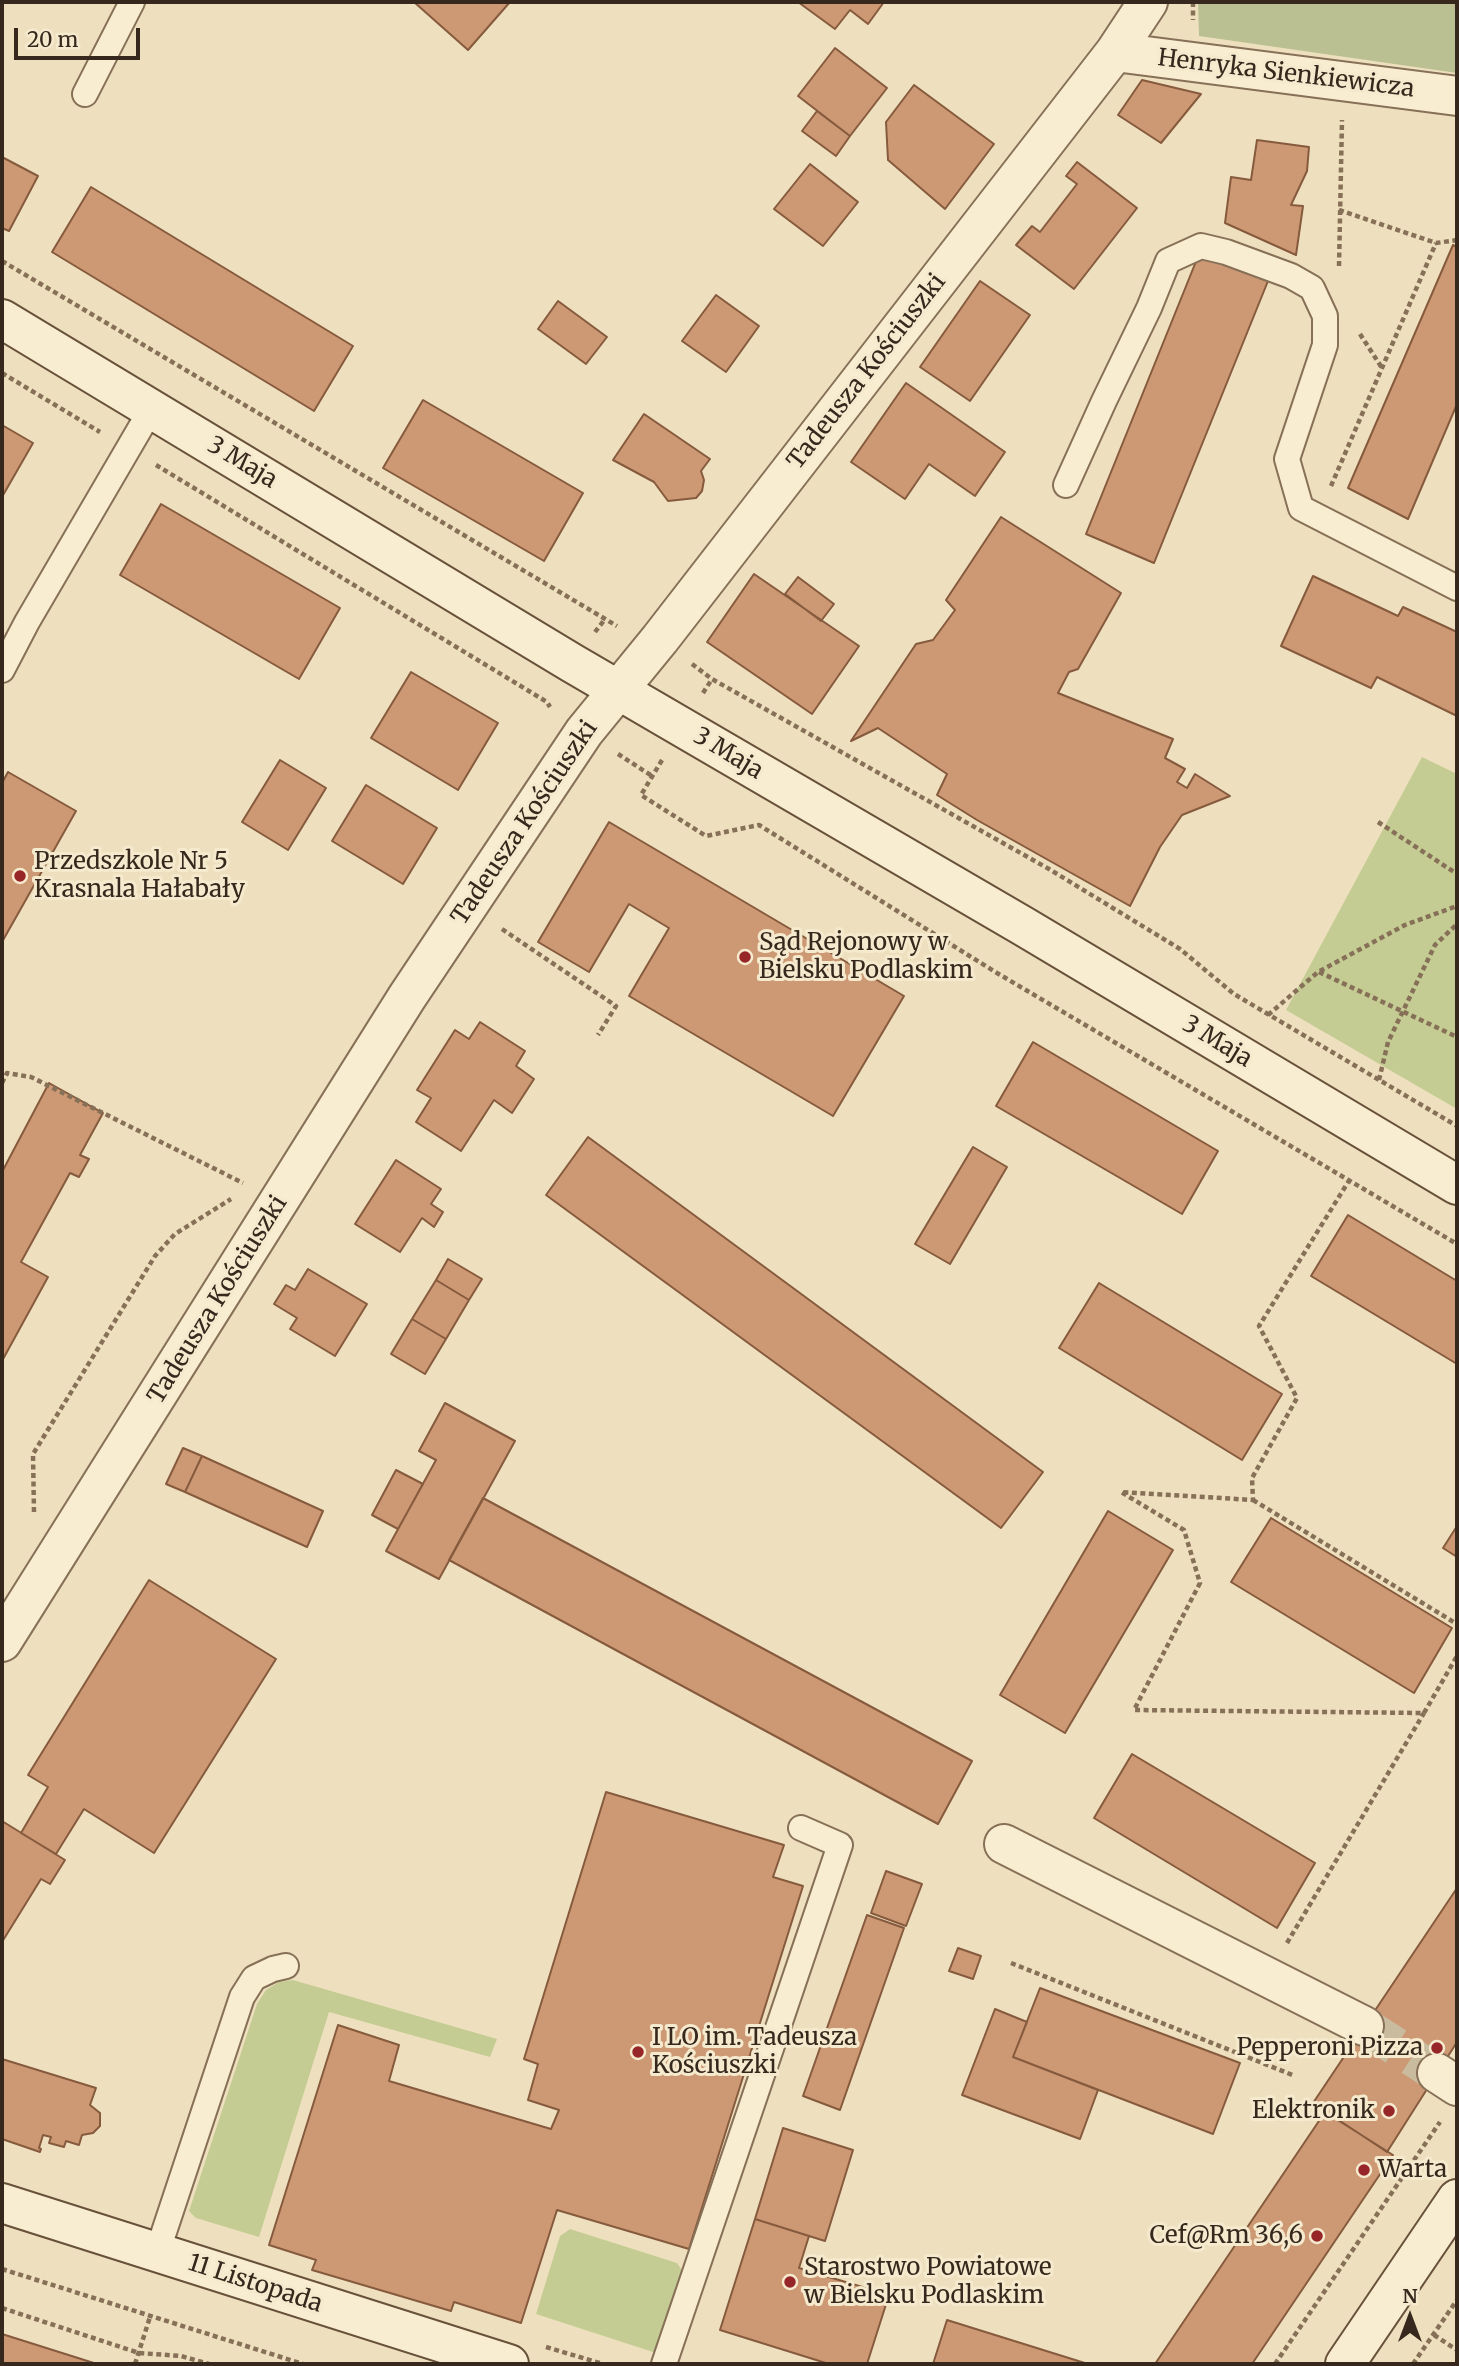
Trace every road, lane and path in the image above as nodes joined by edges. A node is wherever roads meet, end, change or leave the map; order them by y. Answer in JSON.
{"nodes":[{"id":1,"x":132,"y":2,"type":"edge"},
{"id":2,"x":1149,"y":2,"type":"edge"},
{"id":3,"x":1115,"y":52,"type":"junction"},
{"id":4,"x":85,"y":94,"type":"dead end"},
{"id":5,"x":1457,"y":96,"type":"edge"},
{"id":6,"x":1342,"y":116,"type":"dead end"},
{"id":7,"x":1339,"y":210,"type":"junction"},
{"id":8,"x":1457,"y":240,"type":"edge"},
{"id":9,"x":1437,"y":243,"type":"junction"},
{"id":10,"x":2,"y":261,"type":"edge"},
{"id":11,"x":1339,"y":275,"type":"dead end"},
{"id":12,"x":2,"y":318,"type":"edge"},
{"id":13,"x":2,"y":373,"type":"edge"},
{"id":14,"x":152,"y":408,"type":"junction"},
{"id":15,"x":129,"y":448,"type":"junction"},
{"id":16,"x":1066,"y":485,"type":"dead end"},
{"id":17,"x":1318,"y":517,"type":"junction"},
{"id":18,"x":1457,"y":588,"type":"edge"},
{"id":19,"x":660,"y":639,"type":"junction"},
{"id":20,"x":2,"y":670,"type":"edge"},
{"id":21,"x":712,"y":679,"type":"junction"},
{"id":22,"x":617,"y":689,"type":"junction"},
{"id":23,"x":552,"y":710,"type":"dead end"},
{"id":24,"x":682,"y":726,"type":"junction"},
{"id":25,"x":1378,"y":822,"type":"dead end"},
{"id":26,"x":1457,"y":874,"type":"edge"},
{"id":27,"x":1457,"y":906,"type":"edge"},
{"id":28,"x":469,"y":907,"type":"junction"},
{"id":29,"x":1457,"y":924,"type":"edge"},
{"id":30,"x":1318,"y":972,"type":"junction"},
{"id":31,"x":1403,"y":1012,"type":"junction"},
{"id":32,"x":1268,"y":1015,"type":"junction"},
{"id":33,"x":598,"y":1035,"type":"dead end"},
{"id":34,"x":1457,"y":1037,"type":"edge"},
{"id":35,"x":1379,"y":1080,"type":"junction"},
{"id":36,"x":2,"y":1083,"type":"edge"},
{"id":37,"x":1457,"y":1126,"type":"edge"},
{"id":38,"x":1350,"y":1179,"type":"junction"},
{"id":39,"x":1457,"y":1185,"type":"edge"},
{"id":40,"x":249,"y":1187,"type":"dead end"},
{"id":41,"x":239,"y":1194,"type":"dead end"},
{"id":42,"x":1457,"y":1244,"type":"edge"},
{"id":43,"x":1253,"y":1500,"type":"junction"},
{"id":44,"x":34,"y":1518,"type":"dead end"},
{"id":45,"x":1457,"y":1624,"type":"edge"},
{"id":46,"x":2,"y":1642,"type":"edge"},
{"id":47,"x":1457,"y":1656,"type":"edge"},
{"id":48,"x":1424,"y":1713,"type":"junction"},
{"id":49,"x":801,"y":1828,"type":"dead end"},
{"id":50,"x":1004,"y":1844,"type":"dead end"},
{"id":51,"x":1011,"y":1963,"type":"dead end"},
{"id":52,"x":286,"y":1966,"type":"dead end"},
{"id":53,"x":1267,"y":1977,"type":"junction"},
{"id":54,"x":1364,"y":2026,"type":"tunnel mouth"},
{"id":55,"x":1296,"y":2076,"type":"dead end"},
{"id":56,"x":1445,"y":2092,"type":"edge"},
{"id":57,"x":1457,"y":2199,"type":"edge"},
{"id":58,"x":2,"y":2203,"type":"edge"},
{"id":59,"x":156,"y":2253,"type":"junction"},
{"id":60,"x":2,"y":2269,"type":"edge"},
{"id":61,"x":1457,"y":2300,"type":"edge"},
{"id":62,"x":2,"y":2308,"type":"edge"},
{"id":63,"x":150,"y":2317,"type":"junction"},
{"id":64,"x":1434,"y":2334,"type":"junction"},
{"id":65,"x":1457,"y":2350,"type":"edge"},
{"id":66,"x":139,"y":2353,"type":"junction"},
{"id":67,"x":135,"y":2364,"type":"edge"},
{"id":68,"x":209,"y":2364,"type":"edge"},
{"id":69,"x":303,"y":2364,"type":"edge"},
{"id":70,"x":509,"y":2364,"type":"edge"},
{"id":71,"x":664,"y":2364,"type":"edge"},
{"id":72,"x":1275,"y":2364,"type":"edge"},
{"id":73,"x":1345,"y":2364,"type":"edge"},
{"id":74,"x":1413,"y":2364,"type":"edge"}],
"edges":[{"from":1,"to":4,"type":"lane"},
{"from":2,"to":3,"type":"street","name":"Tadeusza Kościuszki"},
{"from":3,"to":5,"type":"street","name":"Henryka Sienkiewicza"},
{"from":3,"to":19,"type":"street","name":"Tadeusza Kościuszki"},
{"from":6,"to":7,"type":"path"},
{"from":7,"to":9,"type":"path"},
{"from":7,"to":11,"type":"path"},
{"from":8,"to":9,"type":"path"},
{"from":9,"to":17,"type":"path"},
{"from":10,"to":19,"type":"path"},
{"from":12,"to":14,"type":"street","name":"3 Maja"},
{"from":13,"to":15,"type":"path"},
{"from":14,"to":15,"type":"lane"},
{"from":14,"to":22,"type":"street","name":"3 Maja"},
{"from":15,"to":20,"type":"lane"},
{"from":15,"to":23,"type":"path"},
{"from":16,"to":17,"type":"lane"},
{"from":17,"to":18,"type":"lane"},
{"from":19,"to":21,"type":"path"},
{"from":19,"to":22,"type":"street","name":"Tadeusza Kościuszki"},
{"from":21,"to":24,"type":"path"},
{"from":21,"to":32,"type":"path"},
{"from":22,"to":24,"type":"street","name":"3 Maja"},
{"from":22,"to":28,"type":"street","name":"Tadeusza Kościuszki"},
{"from":24,"to":38,"type":"path"},
{"from":24,"to":39,"type":"street","name":"3 Maja"},
{"from":25,"to":26,"type":"path"},
{"from":27,"to":30,"type":"path"},
{"from":28,"to":33,"type":"path"},
{"from":28,"to":46,"type":"street","name":"Tadeusza Kościuszki"},
{"from":29,"to":31,"type":"path"},
{"from":30,"to":31,"type":"path"},
{"from":30,"to":32,"type":"path"},
{"from":31,"to":34,"type":"path"},
{"from":31,"to":35,"type":"path"},
{"from":32,"to":35,"type":"path"},
{"from":35,"to":37,"type":"path"},
{"from":36,"to":40,"type":"path"},
{"from":38,"to":42,"type":"path"},
{"from":38,"to":43,"type":"path"},
{"from":41,"to":44,"type":"path"},
{"from":43,"to":45,"type":"path"},
{"from":43,"to":48,"type":"path"},
{"from":47,"to":48,"type":"path"},
{"from":48,"to":53,"type":"path"},
{"from":49,"to":71,"type":"lane"},
{"from":50,"to":53,"type":"street"},
{"from":51,"to":55,"type":"path"},
{"from":52,"to":59,"type":"lane"},
{"from":53,"to":54,"type":"street"},
{"from":56,"to":72,"type":"path"},
{"from":57,"to":73,"type":"street"},
{"from":58,"to":59,"type":"street","name":"11 Listopada"},
{"from":59,"to":70,"type":"street","name":"11 Listopada"},
{"from":60,"to":63,"type":"path"},
{"from":61,"to":64,"type":"path"},
{"from":62,"to":66,"type":"path"},
{"from":63,"to":66,"type":"path"},
{"from":63,"to":69,"type":"path"},
{"from":64,"to":65,"type":"path"},
{"from":64,"to":74,"type":"path"},
{"from":66,"to":67,"type":"path"},
{"from":66,"to":68,"type":"path"}]}
